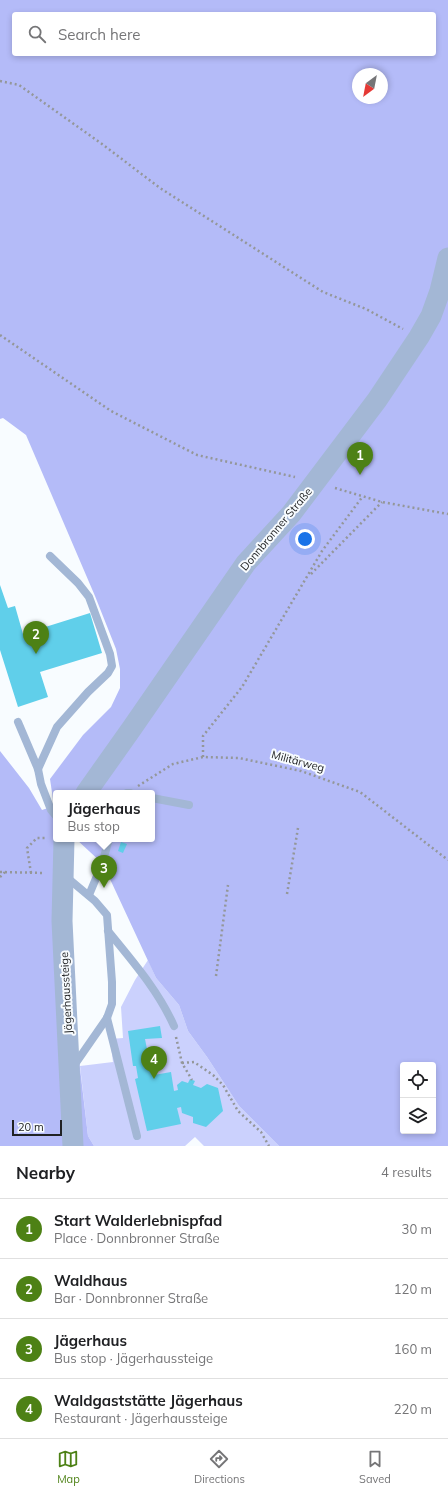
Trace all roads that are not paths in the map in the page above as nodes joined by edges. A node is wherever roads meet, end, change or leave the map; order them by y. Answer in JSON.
{"nodes":[{"id":1,"x":448,"y":258,"type":"edge"},
{"id":2,"x":50,"y":556,"type":"dead end"},
{"id":3,"x":18,"y":722,"type":"dead end"},
{"id":4,"x":38,"y":769,"type":"junction"},
{"id":5,"x":88,"y":790,"type":"edge"},
{"id":6,"x":155,"y":799,"type":"edge"},
{"id":7,"x":189,"y":806,"type":"dead end"},
{"id":8,"x":53,"y":812,"type":"edge"},
{"id":9,"x":56,"y":842,"type":"edge"},
{"id":10,"x":108,"y":842,"type":"edge"},
{"id":11,"x":63,"y":874,"type":"junction"},
{"id":12,"x":89,"y":895,"type":"junction"},
{"id":13,"x":108,"y":930,"type":"junction"},
{"id":14,"x":107,"y":1018,"type":"junction"},
{"id":15,"x":174,"y":1026,"type":"road end"},
{"id":16,"x":70,"y":1071,"type":"junction"},
{"id":17,"x":138,"y":1136,"type":"dead end"},
{"id":18,"x":73,"y":1146,"type":"edge"}],
"edges":[{"from":1,"to":5,"type":"street","name":"Donnbronner Straße"},
{"from":2,"to":4,"type":"lane"},
{"from":3,"to":4,"type":"lane"},
{"from":4,"to":8,"type":"lane"},
{"from":6,"to":7,"type":"lane"},
{"from":9,"to":11,"type":"street","name":"Jägerhaussteige"},
{"from":10,"to":12,"type":"lane"},
{"from":11,"to":12,"type":"lane"},
{"from":11,"to":16,"type":"street","name":"Jägerhaussteige"},
{"from":12,"to":13,"type":"lane"},
{"from":13,"to":14,"type":"lane"},
{"from":13,"to":15,"type":"lane"},
{"from":14,"to":16,"type":"lane"},
{"from":14,"to":17,"type":"lane"},
{"from":16,"to":18,"type":"street","name":"Jägerhaussteige"}]}
